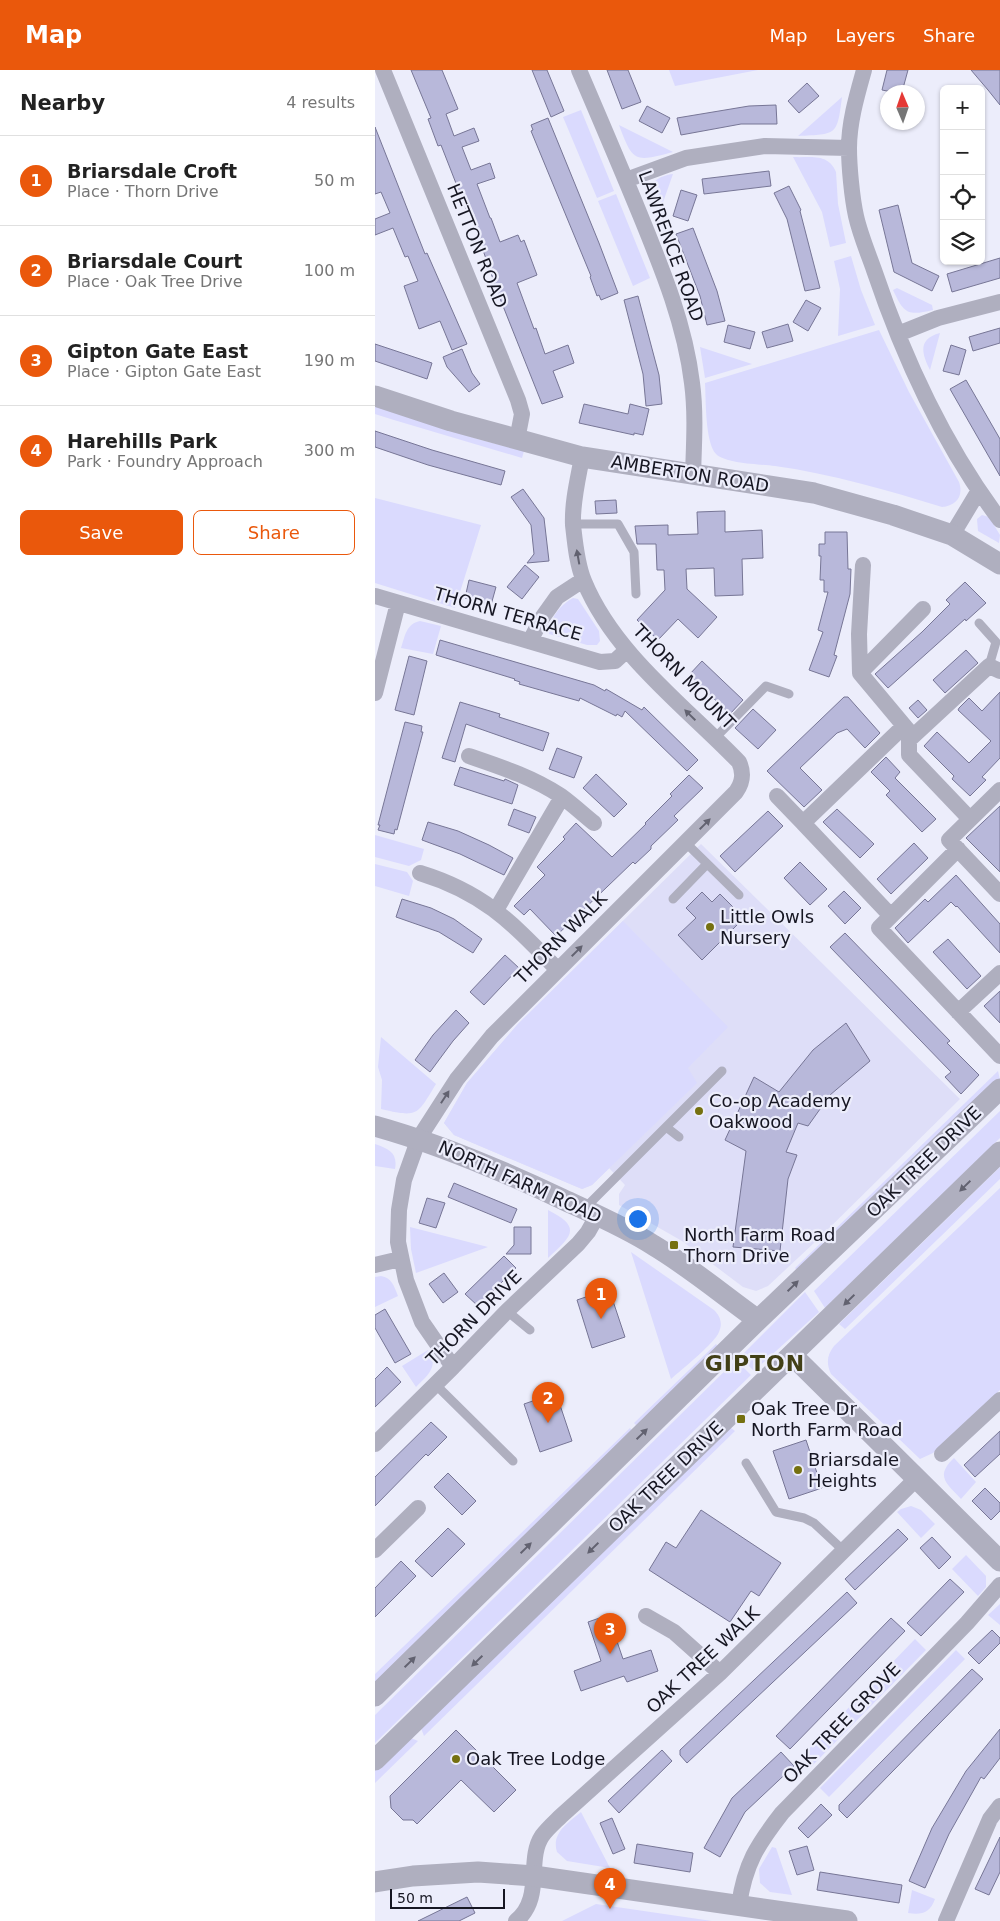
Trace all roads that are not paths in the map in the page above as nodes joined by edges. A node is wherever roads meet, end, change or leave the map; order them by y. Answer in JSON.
{"nodes":[{"id":1,"x":383,"y":70,"type":"edge"},
{"id":2,"x":579,"y":70,"type":"edge"},
{"id":3,"x":865,"y":70,"type":"edge"},
{"id":4,"x":849,"y":148,"type":"junction"},
{"id":5,"x":625,"y":180,"type":"junction"},
{"id":6,"x":1000,"y":302,"type":"edge"},
{"id":7,"x":898,"y":334,"type":"junction"},
{"id":8,"x":375,"y":396,"type":"edge"},
{"id":9,"x":517,"y":440,"type":"junction"},
{"id":10,"x":582,"y":457,"type":"junction"},
{"id":11,"x":693,"y":474,"type":"junction"},
{"id":12,"x":979,"y":492,"type":"junction"},
{"id":13,"x":1000,"y":520,"type":"edge"},
{"id":14,"x":573,"y":524,"type":"junction"},
{"id":15,"x":952,"y":535,"type":"junction"},
{"id":16,"x":1000,"y":564,"type":"edge"},
{"id":17,"x":863,"y":565,"type":"dead end"},
{"id":18,"x":583,"y":580,"type":"junction"},
{"id":19,"x":636,"y":594,"type":"dead end"},
{"id":20,"x":375,"y":596,"type":"edge"},
{"id":21,"x":398,"y":603,"type":"junction"},
{"id":22,"x":923,"y":609,"type":"dead end"},
{"id":23,"x":979,"y":623,"type":"dead end"},
{"id":24,"x":530,"y":641,"type":"junction"},
{"id":25,"x":627,"y":650,"type":"junction"},
{"id":26,"x":995,"y":669,"type":"edge"},
{"id":27,"x":860,"y":673,"type":"junction"},
{"id":28,"x":375,"y":693,"type":"edge"},
{"id":29,"x":789,"y":694,"type":"dead end"},
{"id":30,"x":909,"y":731,"type":"junction"},
{"id":31,"x":715,"y":738,"type":"junction"},
{"id":32,"x":469,"y":756,"type":"dead end"},
{"id":33,"x":743,"y":777,"type":"joint"},
{"id":34,"x":1000,"y":790,"type":"edge"},
{"id":35,"x":777,"y":796,"type":"dead end"},
{"id":36,"x":562,"y":797,"type":"junction"},
{"id":37,"x":970,"y":819,"type":"junction"},
{"id":38,"x":593,"y":823,"type":"dead end"},
{"id":39,"x":803,"y":823,"type":"junction"},
{"id":40,"x":686,"y":843,"type":"junction"},
{"id":41,"x":953,"y":845,"type":"junction"},
{"id":42,"x":707,"y":864,"type":"junction"},
{"id":43,"x":420,"y":873,"type":"dead end"},
{"id":44,"x":1000,"y":894,"type":"edge"},
{"id":45,"x":739,"y":896,"type":"dead end"},
{"id":46,"x":673,"y":899,"type":"dead end"},
{"id":47,"x":496,"y":910,"type":"junction"},
{"id":48,"x":891,"y":916,"type":"junction"},
{"id":49,"x":558,"y":970,"type":"junction"},
{"id":50,"x":1000,"y":973,"type":"edge"},
{"id":51,"x":958,"y":1012,"type":"junction"},
{"id":52,"x":1000,"y":1056,"type":"edge"},
{"id":53,"x":722,"y":1070,"type":"dead end"},
{"id":54,"x":1000,"y":1089,"type":"edge"},
{"id":55,"x":375,"y":1126,"type":"edge"},
{"id":56,"x":666,"y":1127,"type":"junction"},
{"id":57,"x":679,"y":1137,"type":"dead end"},
{"id":58,"x":419,"y":1138,"type":"junction"},
{"id":59,"x":1000,"y":1152,"type":"edge"},
{"id":60,"x":591,"y":1212,"type":"junction"},
{"id":61,"x":400,"y":1259,"type":"junction"},
{"id":62,"x":375,"y":1266,"type":"edge"},
{"id":63,"x":507,"y":1311,"type":"junction"},
{"id":64,"x":758,"y":1320,"type":"junction"},
{"id":65,"x":530,"y":1330,"type":"dead end"},
{"id":66,"x":792,"y":1356,"type":"junction"},
{"id":67,"x":453,"y":1367,"type":"junction"},
{"id":68,"x":436,"y":1384,"type":"junction"},
{"id":69,"x":1000,"y":1400,"type":"edge"},
{"id":70,"x":375,"y":1444,"type":"edge"},
{"id":71,"x":943,"y":1454,"type":"dead end"},
{"id":72,"x":513,"y":1461,"type":"dead end"},
{"id":73,"x":746,"y":1464,"type":"dead end"},
{"id":74,"x":916,"y":1479,"type":"junction"},
{"id":75,"x":418,"y":1508,"type":"dead end"},
{"id":76,"x":378,"y":1542,"type":"edge"},
{"id":77,"x":844,"y":1551,"type":"junction"},
{"id":78,"x":1000,"y":1561,"type":"edge"},
{"id":79,"x":1000,"y":1585,"type":"edge"},
{"id":80,"x":646,"y":1616,"type":"dead end"},
{"id":81,"x":720,"y":1673,"type":"junction"},
{"id":82,"x":375,"y":1696,"type":"edge"},
{"id":83,"x":375,"y":1760,"type":"edge"},
{"id":84,"x":1000,"y":1806,"type":"edge"},
{"id":85,"x":534,"y":1876,"type":"junction"},
{"id":86,"x":375,"y":1882,"type":"edge"},
{"id":87,"x":739,"y":1905,"type":"junction"},
{"id":88,"x":516,"y":1921,"type":"edge"},
{"id":89,"x":847,"y":1921,"type":"edge"},
{"id":90,"x":945,"y":1921,"type":"edge"}],
"edges":[{"from":1,"to":9,"type":"street","name":"HETTON ROAD"},
{"from":2,"to":5,"type":"street","name":"LAWRENCE ROAD"},
{"from":3,"to":4,"type":"street"},
{"from":4,"to":5,"type":"street"},
{"from":4,"to":7,"type":"street"},
{"from":5,"to":11,"type":"street","name":"LAWRENCE ROAD"},
{"from":6,"to":7,"type":"street"},
{"from":7,"to":12,"type":"street"},
{"from":8,"to":9,"type":"street","name":"AMBERTON ROAD"},
{"from":9,"to":10,"type":"street","name":"AMBERTON ROAD"},
{"from":10,"to":11,"type":"street","name":"AMBERTON ROAD"},
{"from":10,"to":14,"type":"street","name":"THORN MOUNT"},
{"from":11,"to":15,"type":"street","name":"AMBERTON ROAD"},
{"from":12,"to":13,"type":"street"},
{"from":12,"to":15,"type":"street"},
{"from":18,"to":14,"type":"street","name":"THORN MOUNT","one_way":true},
{"from":14,"to":19,"type":"lane"},
{"from":15,"to":16,"type":"street","name":"AMBERTON ROAD"},
{"from":17,"to":27,"type":"street"},
{"from":18,"to":24,"type":"street"},
{"from":18,"to":25,"type":"street","name":"THORN MOUNT"},
{"from":20,"to":21,"type":"street","name":"THORN TERRACE"},
{"from":21,"to":24,"type":"street","name":"THORN TERRACE"},
{"from":21,"to":28,"type":"street"},
{"from":22,"to":27,"type":"street"},
{"from":23,"to":26,"type":"lane"},
{"from":24,"to":25,"type":"street","name":"THORN TERRACE"},
{"from":31,"to":25,"type":"street","name":"THORN MOUNT","one_way":true},
{"from":26,"to":30,"type":"street"},
{"from":27,"to":30,"type":"street"},
{"from":29,"to":31,"type":"lane"},
{"from":30,"to":37,"type":"street"},
{"from":30,"to":39,"type":"street"},
{"from":31,"to":33,"type":"street","name":"THORN MOUNT"},
{"from":32,"to":36,"type":"street"},
{"from":40,"to":33,"type":"street","name":"THORN WALK","one_way":true},
{"from":34,"to":37,"type":"street"},
{"from":35,"to":39,"type":"street"},
{"from":36,"to":38,"type":"street"},
{"from":36,"to":47,"type":"street"},
{"from":37,"to":41,"type":"street"},
{"from":39,"to":48,"type":"street"},
{"from":40,"to":42,"type":"lane"},
{"from":49,"to":40,"type":"street","name":"THORN WALK","one_way":true},
{"from":41,"to":44,"type":"street"},
{"from":41,"to":48,"type":"street"},
{"from":42,"to":45,"type":"lane"},
{"from":42,"to":46,"type":"lane"},
{"from":43,"to":47,"type":"street"},
{"from":47,"to":49,"type":"street"},
{"from":48,"to":51,"type":"street"},
{"from":58,"to":49,"type":"street","name":"THORN WALK","one_way":true},
{"from":50,"to":51,"type":"street"},
{"from":51,"to":52,"type":"street"},
{"from":53,"to":56,"type":"lane"},
{"from":64,"to":54,"type":"street","name":"OAK TREE DRIVE","one_way":true},
{"from":55,"to":58,"type":"street","name":"NORTH FARM ROAD"},
{"from":56,"to":57,"type":"lane"},
{"from":56,"to":60,"type":"lane"},
{"from":58,"to":60,"type":"street","name":"NORTH FARM ROAD"},
{"from":58,"to":61,"type":"street","name":"THORN WALK"},
{"from":59,"to":66,"type":"street","name":"OAK TREE DRIVE","one_way":true},
{"from":60,"to":63,"type":"street","name":"THORN DRIVE"},
{"from":60,"to":64,"type":"street","name":"NORTH FARM ROAD"},
{"from":61,"to":62,"type":"street"},
{"from":61,"to":67,"type":"street","name":"THORN WALK"},
{"from":63,"to":65,"type":"lane"},
{"from":63,"to":67,"type":"street","name":"THORN DRIVE"},
{"from":82,"to":64,"type":"street","name":"OAK TREE DRIVE","one_way":true},
{"from":66,"to":74,"type":"street"},
{"from":66,"to":83,"type":"street","name":"OAK TREE DRIVE","one_way":true},
{"from":67,"to":68,"type":"street","name":"THORN DRIVE"},
{"from":68,"to":70,"type":"street","name":"THORN DRIVE"},
{"from":68,"to":72,"type":"lane"},
{"from":69,"to":71,"type":"street"},
{"from":73,"to":77,"type":"lane"},
{"from":74,"to":77,"type":"street","name":"OAK TREE WALK"},
{"from":74,"to":78,"type":"street"},
{"from":75,"to":76,"type":"street"},
{"from":77,"to":81,"type":"street","name":"OAK TREE WALK"},
{"from":79,"to":87,"type":"street","name":"OAK TREE GROVE"},
{"from":80,"to":81,"type":"street"},
{"from":81,"to":85,"type":"street","name":"OAK TREE WALK"},
{"from":84,"to":90,"type":"street"},
{"from":85,"to":86,"type":"street"},
{"from":85,"to":87,"type":"street"},
{"from":85,"to":88,"type":"street","name":"OAK TREE WALK"},
{"from":87,"to":89,"type":"street"}]}
